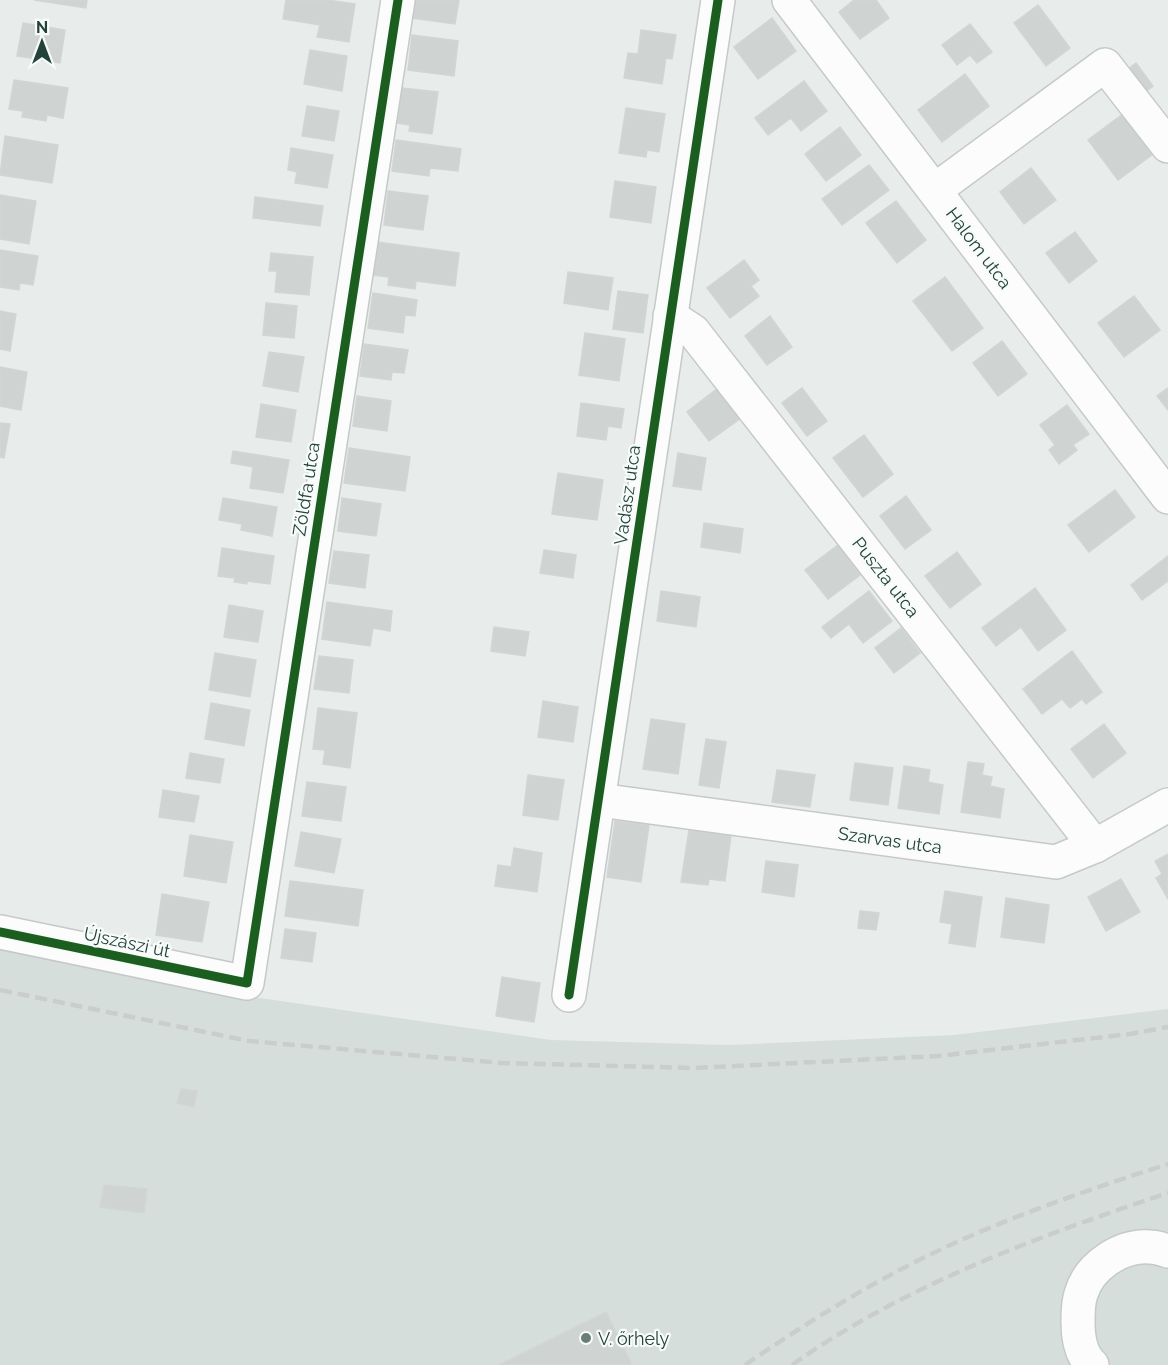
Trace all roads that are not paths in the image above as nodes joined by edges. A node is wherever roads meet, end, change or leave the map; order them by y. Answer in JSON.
{"nodes":[{"id":1,"x":398,"y":0,"type":"edge"},
{"id":2,"x":718,"y":0,"type":"edge"},
{"id":3,"x":789,"y":0,"type":"edge"},
{"id":4,"x":1168,"y":146,"type":"edge"},
{"id":5,"x":935,"y":190,"type":"junction"},
{"id":6,"x":670,"y":316,"type":"junction"},
{"id":7,"x":1168,"y":497,"type":"edge"},
{"id":8,"x":599,"y":800,"type":"junction"},
{"id":9,"x":1168,"y":805,"type":"edge"},
{"id":10,"x":1095,"y":846,"type":"junction"},
{"id":11,"x":0,"y":932,"type":"edge"},
{"id":12,"x":247,"y":983,"type":"joint"},
{"id":13,"x":569,"y":995,"type":"dead end"},
{"id":14,"x":1168,"y":1251,"type":"edge"},
{"id":15,"x":1092,"y":1365,"type":"edge"}],
"edges":[{"from":1,"to":12,"type":"street","name":"Zöldfa utca"},
{"from":2,"to":6,"type":"street","name":"Vadász utca"},
{"from":3,"to":5,"type":"street","name":"Halom utca"},
{"from":4,"to":5,"type":"street"},
{"from":5,"to":7,"type":"street","name":"Halom utca"},
{"from":6,"to":8,"type":"street","name":"Vadász utca"},
{"from":6,"to":10,"type":"street","name":"Puszta utca"},
{"from":8,"to":10,"type":"street","name":"Szarvas utca"},
{"from":8,"to":13,"type":"street","name":"Vadász utca"},
{"from":9,"to":10,"type":"street","name":"Szarvas utca"},
{"from":11,"to":12,"type":"street","name":"Újszászi út"},
{"from":14,"to":15,"type":"street"}]}
